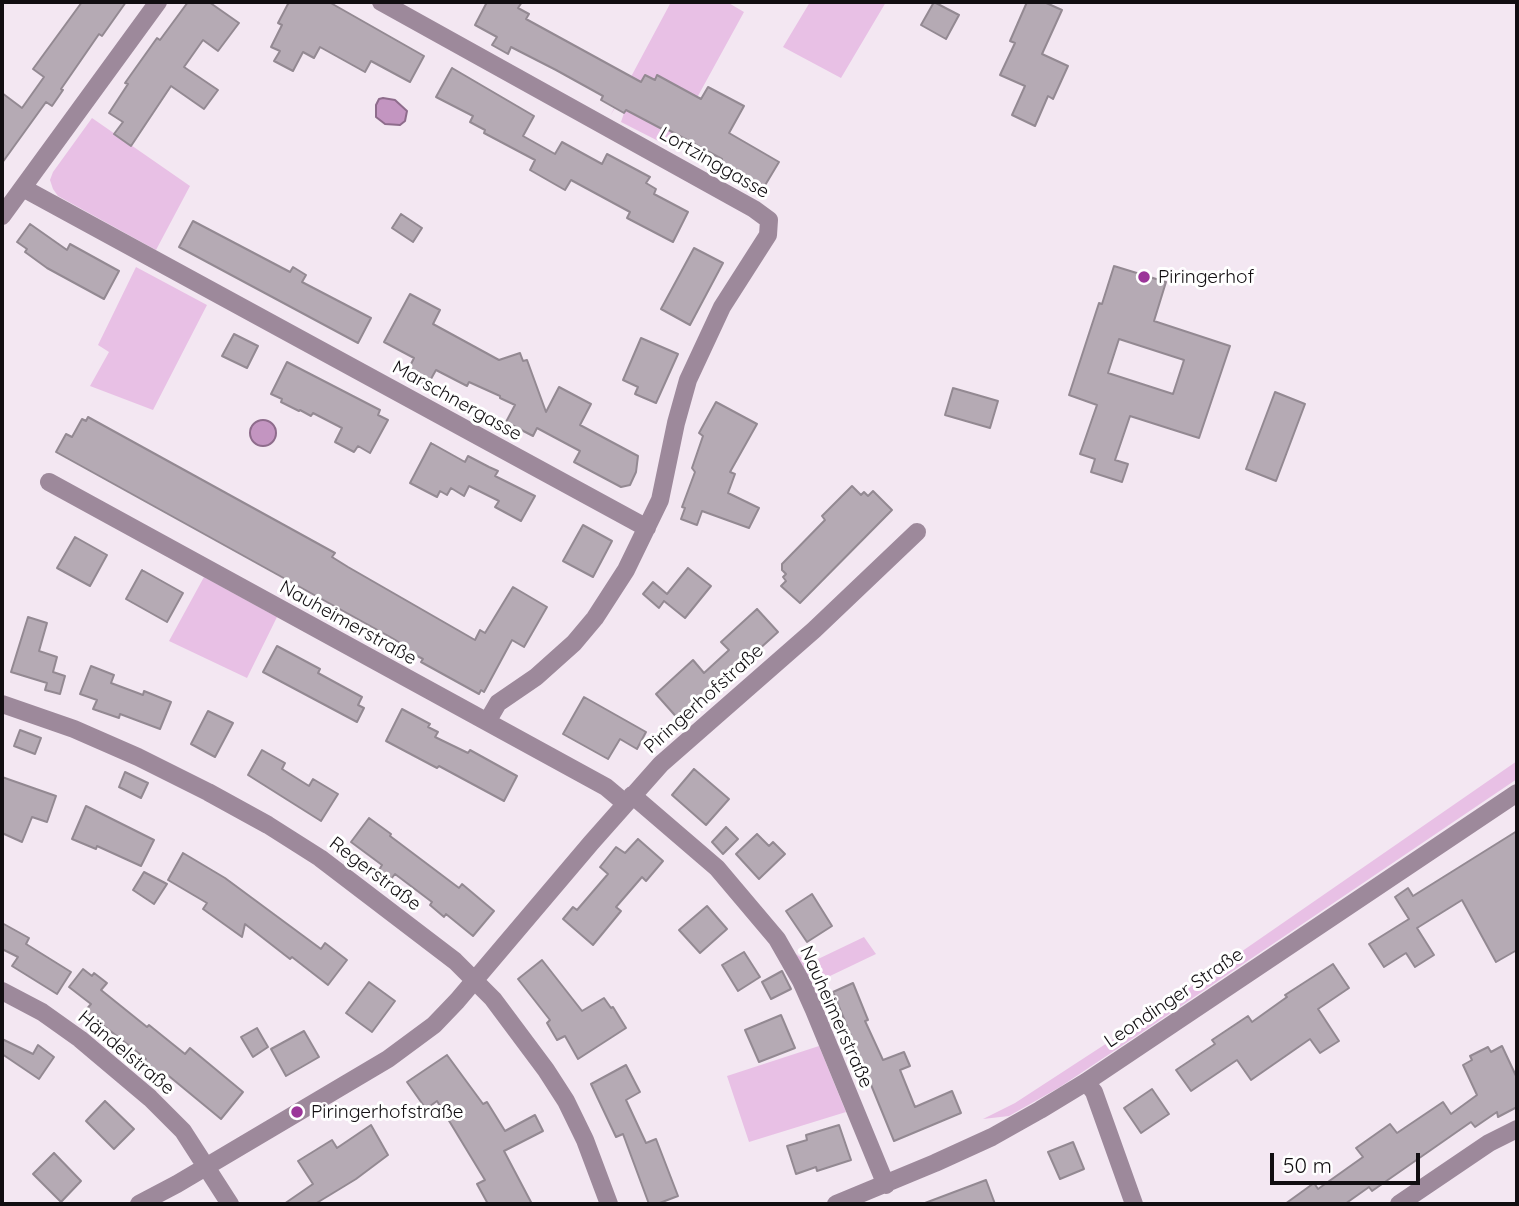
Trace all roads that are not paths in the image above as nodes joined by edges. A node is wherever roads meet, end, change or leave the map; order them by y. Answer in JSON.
{"nodes":[{"id":1,"x":158,"y":2,"type":"edge"},
{"id":2,"x":381,"y":2,"type":"edge"},
{"id":3,"x":23,"y":188,"type":"junction"},
{"id":4,"x":2,"y":216,"type":"edge"},
{"id":5,"x":49,"y":482,"type":"dead end"},
{"id":6,"x":647,"y":528,"type":"junction"},
{"id":7,"x":917,"y":532,"type":"dead end"},
{"id":8,"x":2,"y":704,"type":"edge"},
{"id":9,"x":487,"y":722,"type":"junction"},
{"id":10,"x":1517,"y":793,"type":"edge"},
{"id":11,"x":629,"y":799,"type":"junction"},
{"id":12,"x":475,"y":979,"type":"junction"},
{"id":13,"x":2,"y":990,"type":"edge"},
{"id":14,"x":1086,"y":1082,"type":"junction"},
{"id":15,"x":1517,"y":1129,"type":"edge"},
{"id":16,"x":206,"y":1166,"type":"junction"},
{"id":17,"x":886,"y":1185,"type":"junction"},
{"id":18,"x":139,"y":1204,"type":"edge"},
{"id":19,"x":230,"y":1204,"type":"edge"},
{"id":20,"x":609,"y":1204,"type":"edge"},
{"id":21,"x":836,"y":1204,"type":"edge"},
{"id":22,"x":1134,"y":1204,"type":"edge"},
{"id":23,"x":1399,"y":1204,"type":"edge"}],
"edges":[{"from":1,"to":3,"type":"street"},
{"from":2,"to":6,"type":"street","name":"Lortzinggasse"},
{"from":3,"to":4,"type":"street"},
{"from":3,"to":6,"type":"street","name":"Marschnergasse"},
{"from":5,"to":9,"type":"street","name":"Nauheimerstraße"},
{"from":6,"to":9,"type":"street"},
{"from":7,"to":11,"type":"street","name":"Piringerhofstraße"},
{"from":8,"to":12,"type":"street","name":"Regerstraße"},
{"from":9,"to":11,"type":"street","name":"Nauheimerstraße"},
{"from":10,"to":14,"type":"street","name":"Leondinger Straße"},
{"from":11,"to":12,"type":"street","name":"Piringerhofstraße"},
{"from":11,"to":17,"type":"street","name":"Nauheimerstraße"},
{"from":12,"to":16,"type":"street","name":"Piringerhofstraße"},
{"from":12,"to":20,"type":"street","name":"Regerstraße"},
{"from":13,"to":16,"type":"street","name":"Händelstraße"},
{"from":14,"to":17,"type":"street","name":"Leondinger Straße"},
{"from":14,"to":22,"type":"street"},
{"from":15,"to":23,"type":"street"},
{"from":16,"to":18,"type":"street","name":"Piringerhofstraße"},
{"from":16,"to":19,"type":"street","name":"Händelstraße"},
{"from":17,"to":21,"type":"street","name":"Leondinger Straße"}]}
